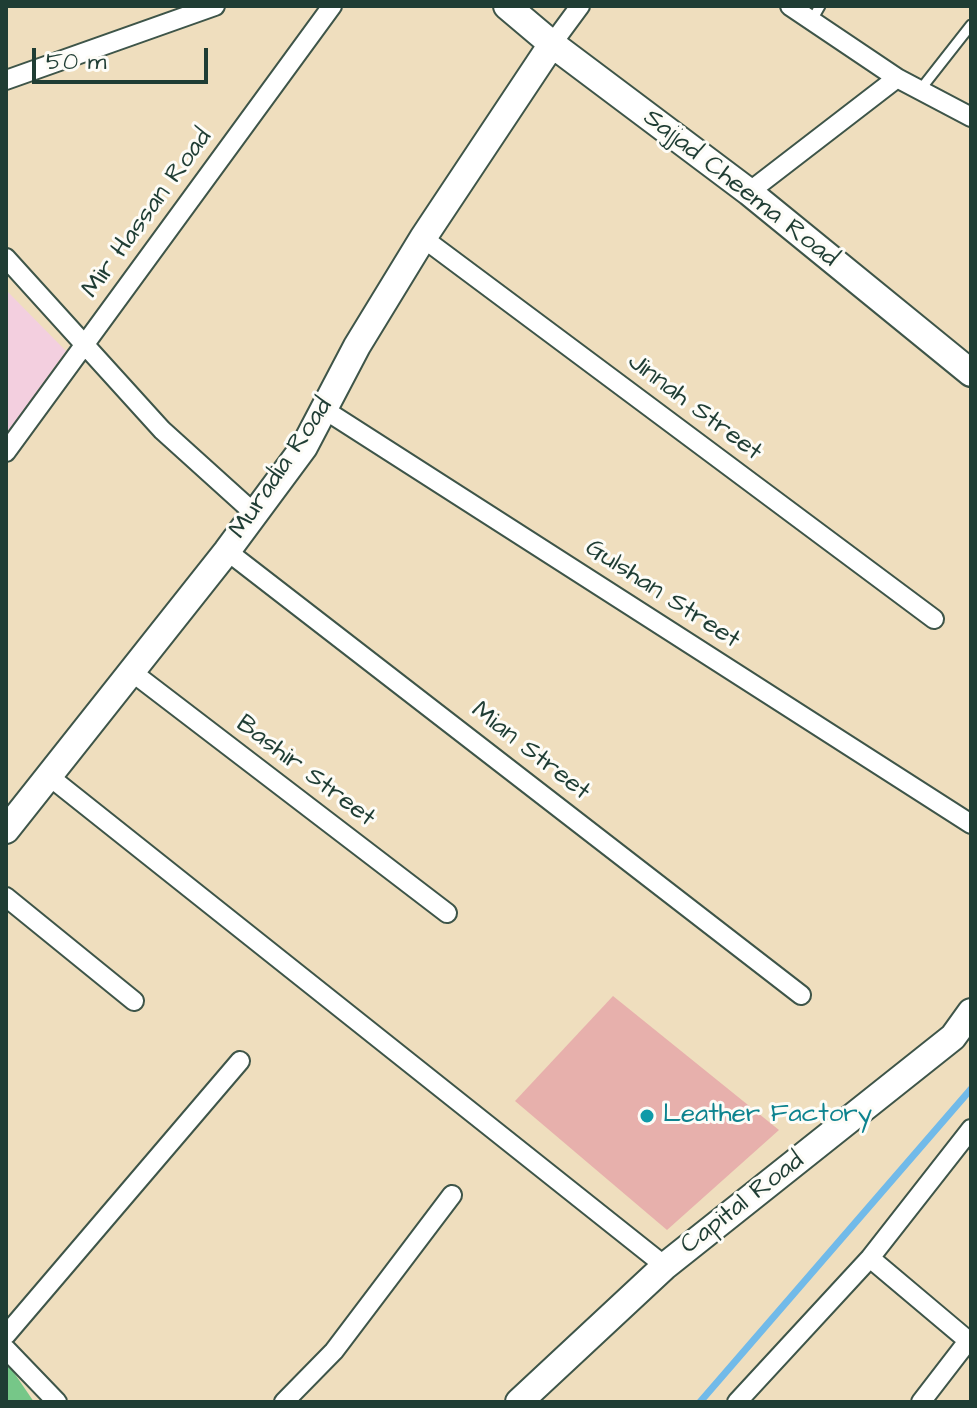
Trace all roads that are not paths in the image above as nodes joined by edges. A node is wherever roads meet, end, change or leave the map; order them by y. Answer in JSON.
{"nodes":[{"id":1,"x":215,"y":6,"type":"edge"},
{"id":2,"x":332,"y":6,"type":"edge"},
{"id":3,"x":507,"y":6,"type":"edge"},
{"id":4,"x":580,"y":6,"type":"edge"},
{"id":5,"x":790,"y":6,"type":"edge"},
{"id":6,"x":816,"y":13,"type":"edge"},
{"id":7,"x":971,"y":25,"type":"edge"},
{"id":8,"x":552,"y":44,"type":"junction"},
{"id":9,"x":897,"y":78,"type":"junction"},
{"id":10,"x":6,"y":80,"type":"edge"},
{"id":11,"x":920,"y":90,"type":"junction"},
{"id":12,"x":971,"y":117,"type":"edge"},
{"id":13,"x":749,"y":192,"type":"junction"},
{"id":14,"x":423,"y":238,"type":"junction"},
{"id":15,"x":6,"y":258,"type":"edge"},
{"id":16,"x":84,"y":346,"type":"junction"},
{"id":17,"x":971,"y":373,"type":"edge"},
{"id":18,"x":325,"y":410,"type":"junction"},
{"id":19,"x":6,"y":452,"type":"edge"},
{"id":20,"x":255,"y":514,"type":"junction"},
{"id":21,"x":227,"y":551,"type":"junction"},
{"id":22,"x":934,"y":619,"type":"dead end"},
{"id":23,"x":132,"y":672,"type":"junction"},
{"id":24,"x":50,"y":777,"type":"junction"},
{"id":25,"x":971,"y":824,"type":"edge"},
{"id":26,"x":6,"y":830,"type":"edge"},
{"id":27,"x":6,"y":897,"type":"edge"},
{"id":28,"x":447,"y":913,"type":"dead end"},
{"id":29,"x":801,"y":995,"type":"dead end"},
{"id":30,"x":134,"y":1001,"type":"dead end"},
{"id":31,"x":971,"y":1012,"type":"edge"},
{"id":32,"x":962,"y":1044,"type":"edge"},
{"id":33,"x":240,"y":1061,"type":"dead end"},
{"id":34,"x":971,"y":1129,"type":"edge"},
{"id":35,"x":452,"y":1195,"type":"dead end"},
{"id":36,"x":870,"y":1258,"type":"junction"},
{"id":37,"x":665,"y":1266,"type":"junction"},
{"id":38,"x":6,"y":1335,"type":"edge"},
{"id":39,"x":970,"y":1342,"type":"edge"},
{"id":40,"x":6,"y":1349,"type":"edge"},
{"id":41,"x":57,"y":1402,"type":"edge"},
{"id":42,"x":284,"y":1402,"type":"edge"},
{"id":43,"x":519,"y":1402,"type":"edge"},
{"id":44,"x":737,"y":1402,"type":"edge"},
{"id":45,"x":921,"y":1402,"type":"edge"}],
"edges":[{"from":1,"to":10,"type":"street"},
{"from":2,"to":16,"type":"street","name":"Mir Hassan Road"},
{"from":3,"to":8,"type":"street","name":"Sajjad Cheema Road"},
{"from":4,"to":8,"type":"street"},
{"from":5,"to":6,"type":"street"},
{"from":6,"to":9,"type":"street"},
{"from":7,"to":11,"type":"lane"},
{"from":8,"to":13,"type":"street","name":"Sajjad Cheema Road"},
{"from":8,"to":14,"type":"street","name":"Muradia Road"},
{"from":9,"to":11,"type":"street"},
{"from":9,"to":13,"type":"street"},
{"from":11,"to":12,"type":"street"},
{"from":13,"to":17,"type":"street","name":"Sajjad Cheema Road"},
{"from":14,"to":18,"type":"street","name":"Muradia Road"},
{"from":14,"to":22,"type":"street","name":"Jinnah Street"},
{"from":15,"to":16,"type":"street"},
{"from":16,"to":19,"type":"street","name":"Mir Hassan Road"},
{"from":16,"to":20,"type":"street"},
{"from":18,"to":20,"type":"street","name":"Muradia Road"},
{"from":18,"to":25,"type":"street","name":"Gulshan Street"},
{"from":20,"to":21,"type":"street","name":"Muradia Road"},
{"from":21,"to":23,"type":"street","name":"Muradia Road"},
{"from":21,"to":29,"type":"street","name":"Mian Street"},
{"from":23,"to":24,"type":"street","name":"Muradia Road"},
{"from":23,"to":28,"type":"street","name":"Bashir Street"},
{"from":24,"to":26,"type":"street","name":"Muradia Road"},
{"from":24,"to":37,"type":"street"},
{"from":27,"to":30,"type":"street"},
{"from":31,"to":32,"type":"street","name":"Capital Road"},
{"from":32,"to":37,"type":"street","name":"Capital Road"},
{"from":33,"to":38,"type":"street"},
{"from":34,"to":36,"type":"street"},
{"from":35,"to":42,"type":"street"},
{"from":36,"to":39,"type":"street"},
{"from":36,"to":44,"type":"street"},
{"from":37,"to":43,"type":"street","name":"Capital Road"},
{"from":39,"to":45,"type":"street"},
{"from":40,"to":41,"type":"street"}]}
